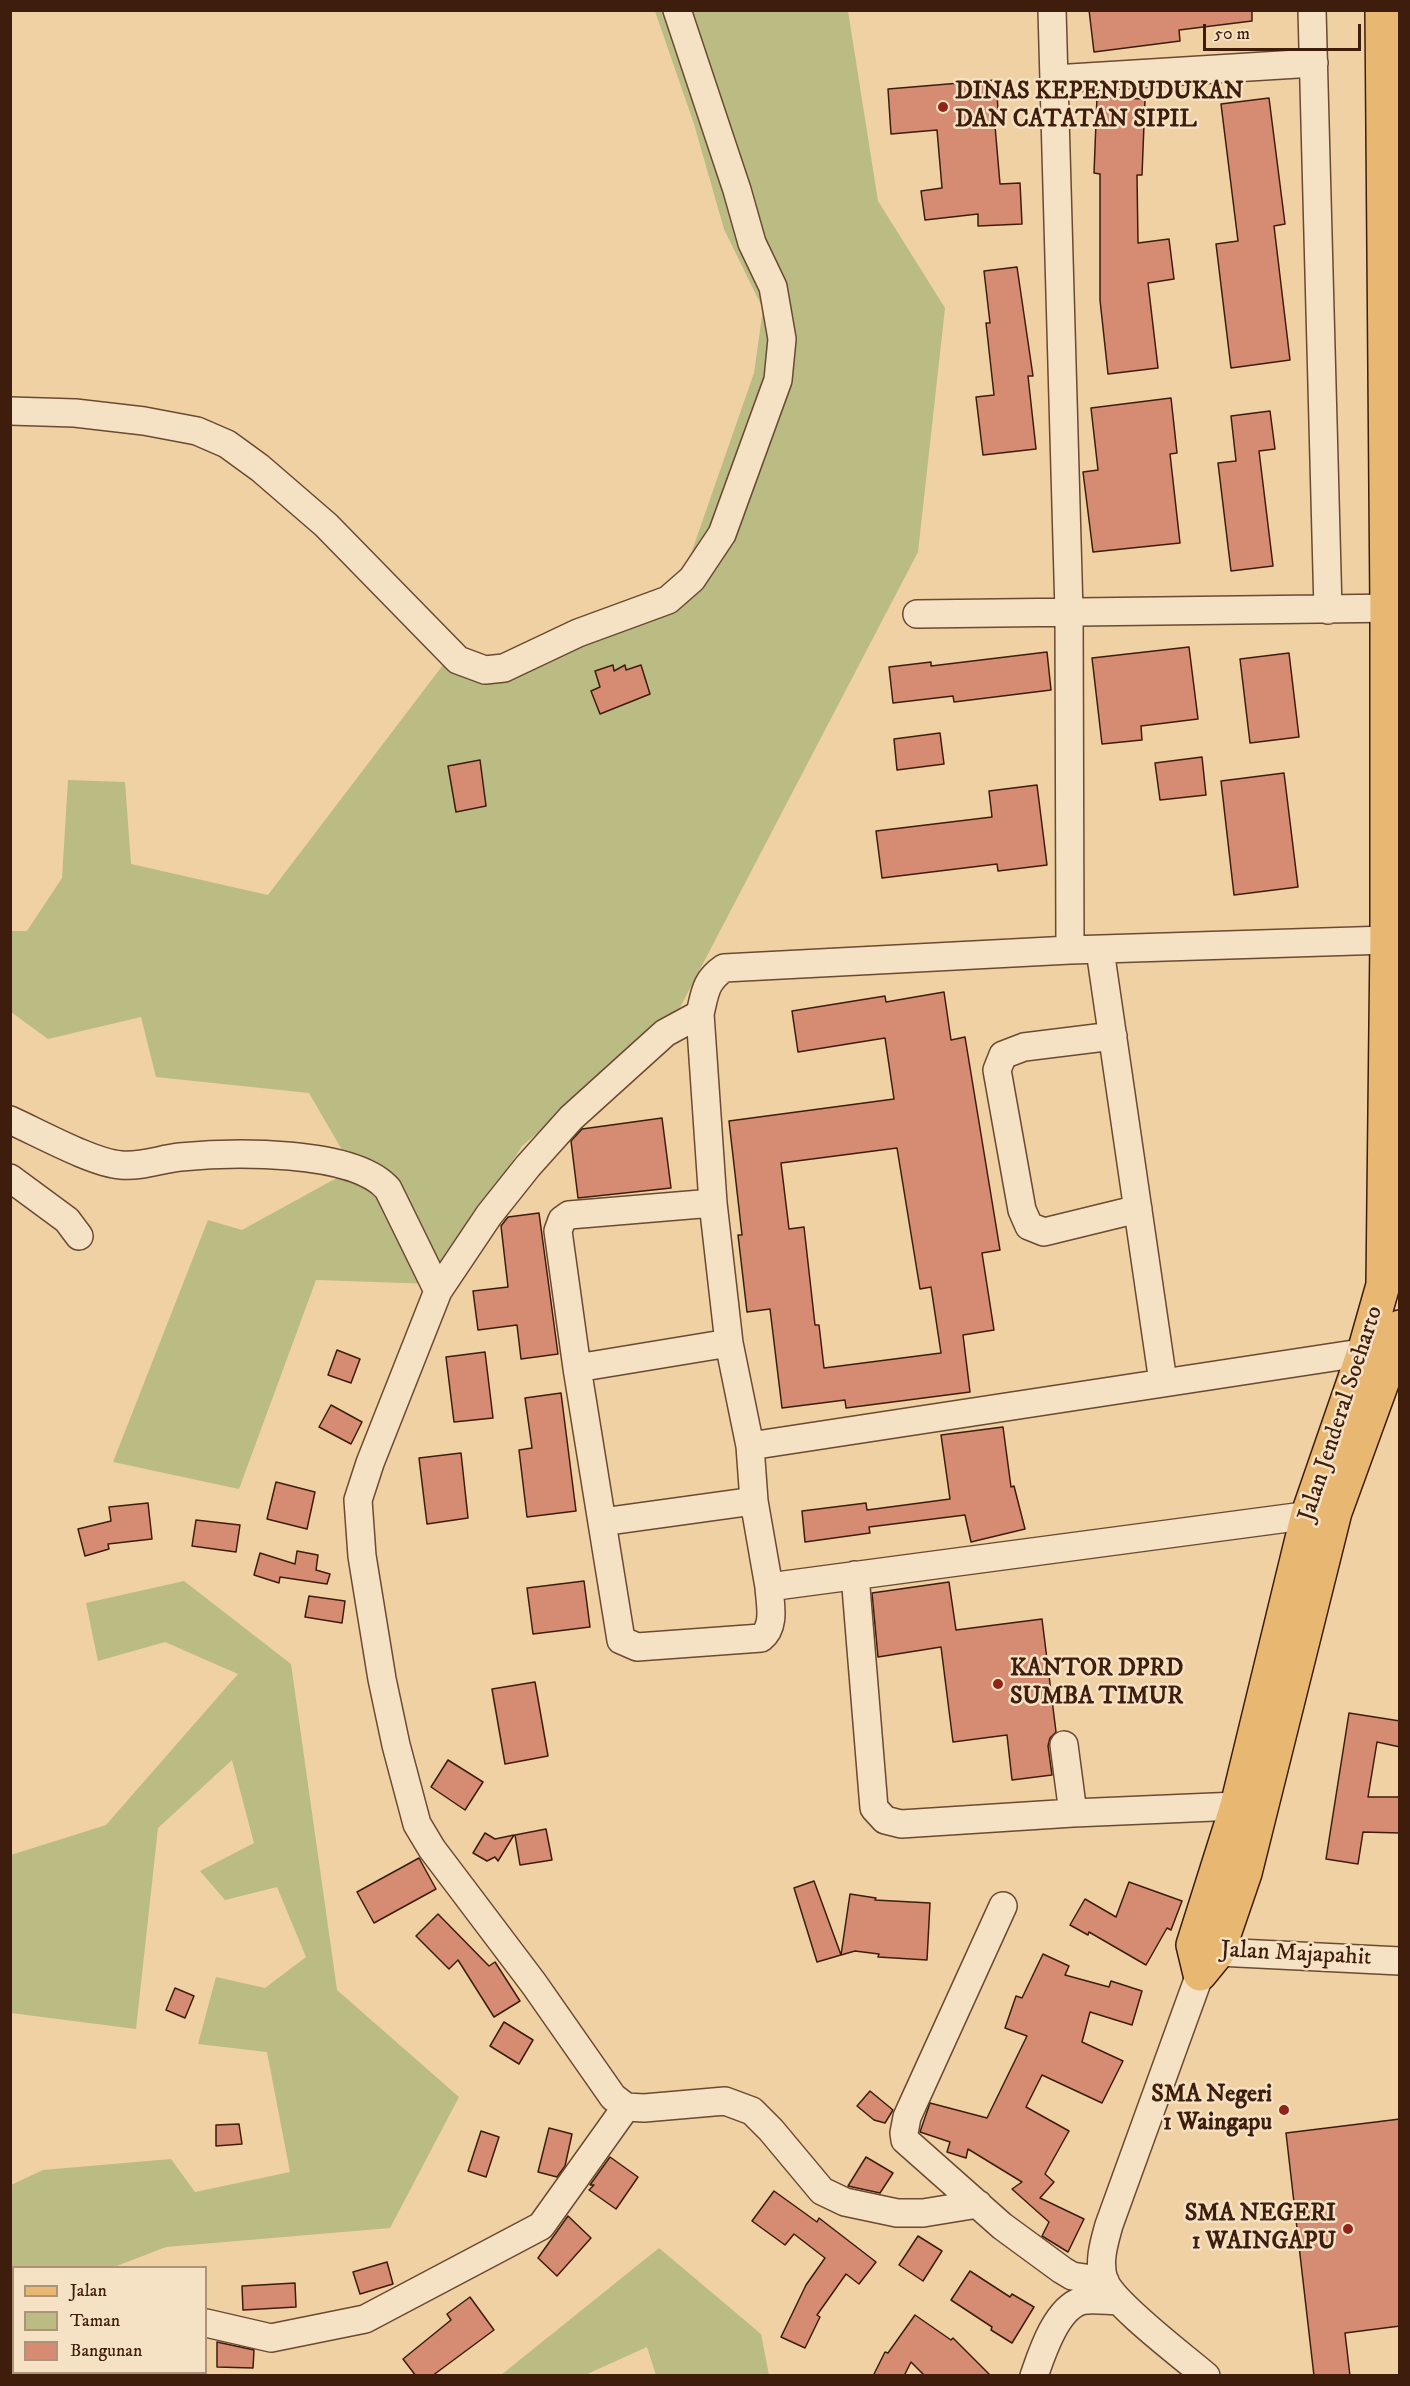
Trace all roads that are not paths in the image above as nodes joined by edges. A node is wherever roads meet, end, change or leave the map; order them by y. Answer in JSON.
{"nodes":[{"id":1,"x":677,"y":10,"type":"edge"},
{"id":2,"x":1052,"y":10,"type":"edge"},
{"id":3,"x":1312,"y":10,"type":"edge"},
{"id":4,"x":1382,"y":10,"type":"edge"},
{"id":5,"x":1314,"y":63,"type":"junction"},
{"id":6,"x":1054,"y":79,"type":"junction"},
{"id":7,"x":1391,"y":111,"type":"edge"},
{"id":8,"x":10,"y":411,"type":"edge"},
{"id":9,"x":1393,"y":609,"type":"edge"},
{"id":10,"x":1328,"y":610,"type":"junction"},
{"id":11,"x":1069,"y":612,"type":"junction"},
{"id":12,"x":917,"y":614,"type":"dead end"},
{"id":13,"x":1393,"y":938,"type":"edge"},
{"id":14,"x":1070,"y":950,"type":"junction"},
{"id":15,"x":1100,"y":950,"type":"junction"},
{"id":16,"x":700,"y":1014,"type":"junction"},
{"id":17,"x":1113,"y":1036,"type":"junction"},
{"id":18,"x":10,"y":1120,"type":"edge"},
{"id":19,"x":10,"y":1178,"type":"edge"},
{"id":20,"x":713,"y":1203,"type":"junction"},
{"id":21,"x":1138,"y":1209,"type":"junction"},
{"id":22,"x":79,"y":1236,"type":"dead end"},
{"id":23,"x":438,"y":1291,"type":"junction"},
{"id":24,"x":729,"y":1343,"type":"junction"},
{"id":25,"x":1389,"y":1343,"type":"edge"},
{"id":26,"x":577,"y":1368,"type":"junction"},
{"id":27,"x":1163,"y":1382,"type":"junction"},
{"id":28,"x":750,"y":1446,"type":"junction"},
{"id":29,"x":754,"y":1501,"type":"junction"},
{"id":30,"x":1322,"y":1513,"type":"junction"},
{"id":31,"x":602,"y":1522,"type":"junction"},
{"id":32,"x":855,"y":1575,"type":"junction"},
{"id":33,"x":769,"y":1587,"type":"junction"},
{"id":34,"x":1064,"y":1745,"type":"dead end"},
{"id":35,"x":1237,"y":1806,"type":"junction"},
{"id":36,"x":1073,"y":1813,"type":"junction"},
{"id":37,"x":1003,"y":1906,"type":"dead end"},
{"id":38,"x":1203,"y":1957,"type":"junction"},
{"id":39,"x":1400,"y":1960,"type":"edge"},
{"id":40,"x":626,"y":2107,"type":"junction"},
{"id":41,"x":978,"y":2204,"type":"junction"},
{"id":42,"x":1112,"y":2291,"type":"junction"},
{"id":43,"x":207,"y":2324,"type":"edge"},
{"id":44,"x":1034,"y":2376,"type":"edge"},
{"id":45,"x":1206,"y":2376,"type":"edge"}],
"edges":[{"from":1,"to":8,"type":"street"},
{"from":2,"to":6,"type":"street"},
{"from":3,"to":5,"type":"street"},
{"from":4,"to":7,"type":"main road","name":"Jalan Jenderal Soeharto"},
{"from":5,"to":6,"type":"street"},
{"from":5,"to":10,"type":"street"},
{"from":6,"to":11,"type":"street"},
{"from":7,"to":9,"type":"main road","name":"Jalan Jenderal Soeharto"},
{"from":9,"to":10,"type":"street"},
{"from":9,"to":13,"type":"main road","name":"Jalan Jenderal Soeharto"},
{"from":10,"to":11,"type":"street"},
{"from":11,"to":12,"type":"street"},
{"from":11,"to":14,"type":"street"},
{"from":13,"to":15,"type":"street"},
{"from":13,"to":25,"type":"main road","name":"Jalan Jenderal Soeharto"},
{"from":14,"to":15,"type":"street"},
{"from":14,"to":16,"type":"street"},
{"from":15,"to":17,"type":"street"},
{"from":16,"to":20,"type":"street"},
{"from":16,"to":23,"type":"street"},
{"from":17,"to":21,"type":"street"},
{"from":17,"to":21,"type":"street"},
{"from":18,"to":23,"type":"street"},
{"from":19,"to":22,"type":"street"},
{"from":20,"to":24,"type":"street"},
{"from":20,"to":26,"type":"street"},
{"from":21,"to":27,"type":"street"},
{"from":23,"to":40,"type":"street"},
{"from":24,"to":26,"type":"street"},
{"from":24,"to":28,"type":"street"},
{"from":25,"to":27,"type":"street"},
{"from":25,"to":30,"type":"main road","name":"Jalan Jenderal Soeharto"},
{"from":26,"to":31,"type":"street"},
{"from":27,"to":28,"type":"street"},
{"from":28,"to":29,"type":"street"},
{"from":29,"to":31,"type":"street"},
{"from":29,"to":33,"type":"street"},
{"from":30,"to":32,"type":"street"},
{"from":30,"to":35,"type":"main road","name":"Jalan Jenderal Soeharto"},
{"from":30,"to":38,"type":"main road","name":"Jalan Jenderal Soeharto"},
{"from":31,"to":33,"type":"street"},
{"from":32,"to":33,"type":"street"},
{"from":32,"to":36,"type":"street"},
{"from":34,"to":36,"type":"street"},
{"from":35,"to":36,"type":"street"},
{"from":35,"to":38,"type":"main road","name":"Jalan Jenderal Soeharto"},
{"from":37,"to":41,"type":"street"},
{"from":38,"to":39,"type":"street","name":"Jalan Majapahit"},
{"from":38,"to":42,"type":"street","name":"Jalan Jenderal Soeharto"},
{"from":40,"to":41,"type":"street"},
{"from":40,"to":43,"type":"street"},
{"from":41,"to":42,"type":"street"},
{"from":42,"to":44,"type":"street"},
{"from":42,"to":45,"type":"street"}]}
